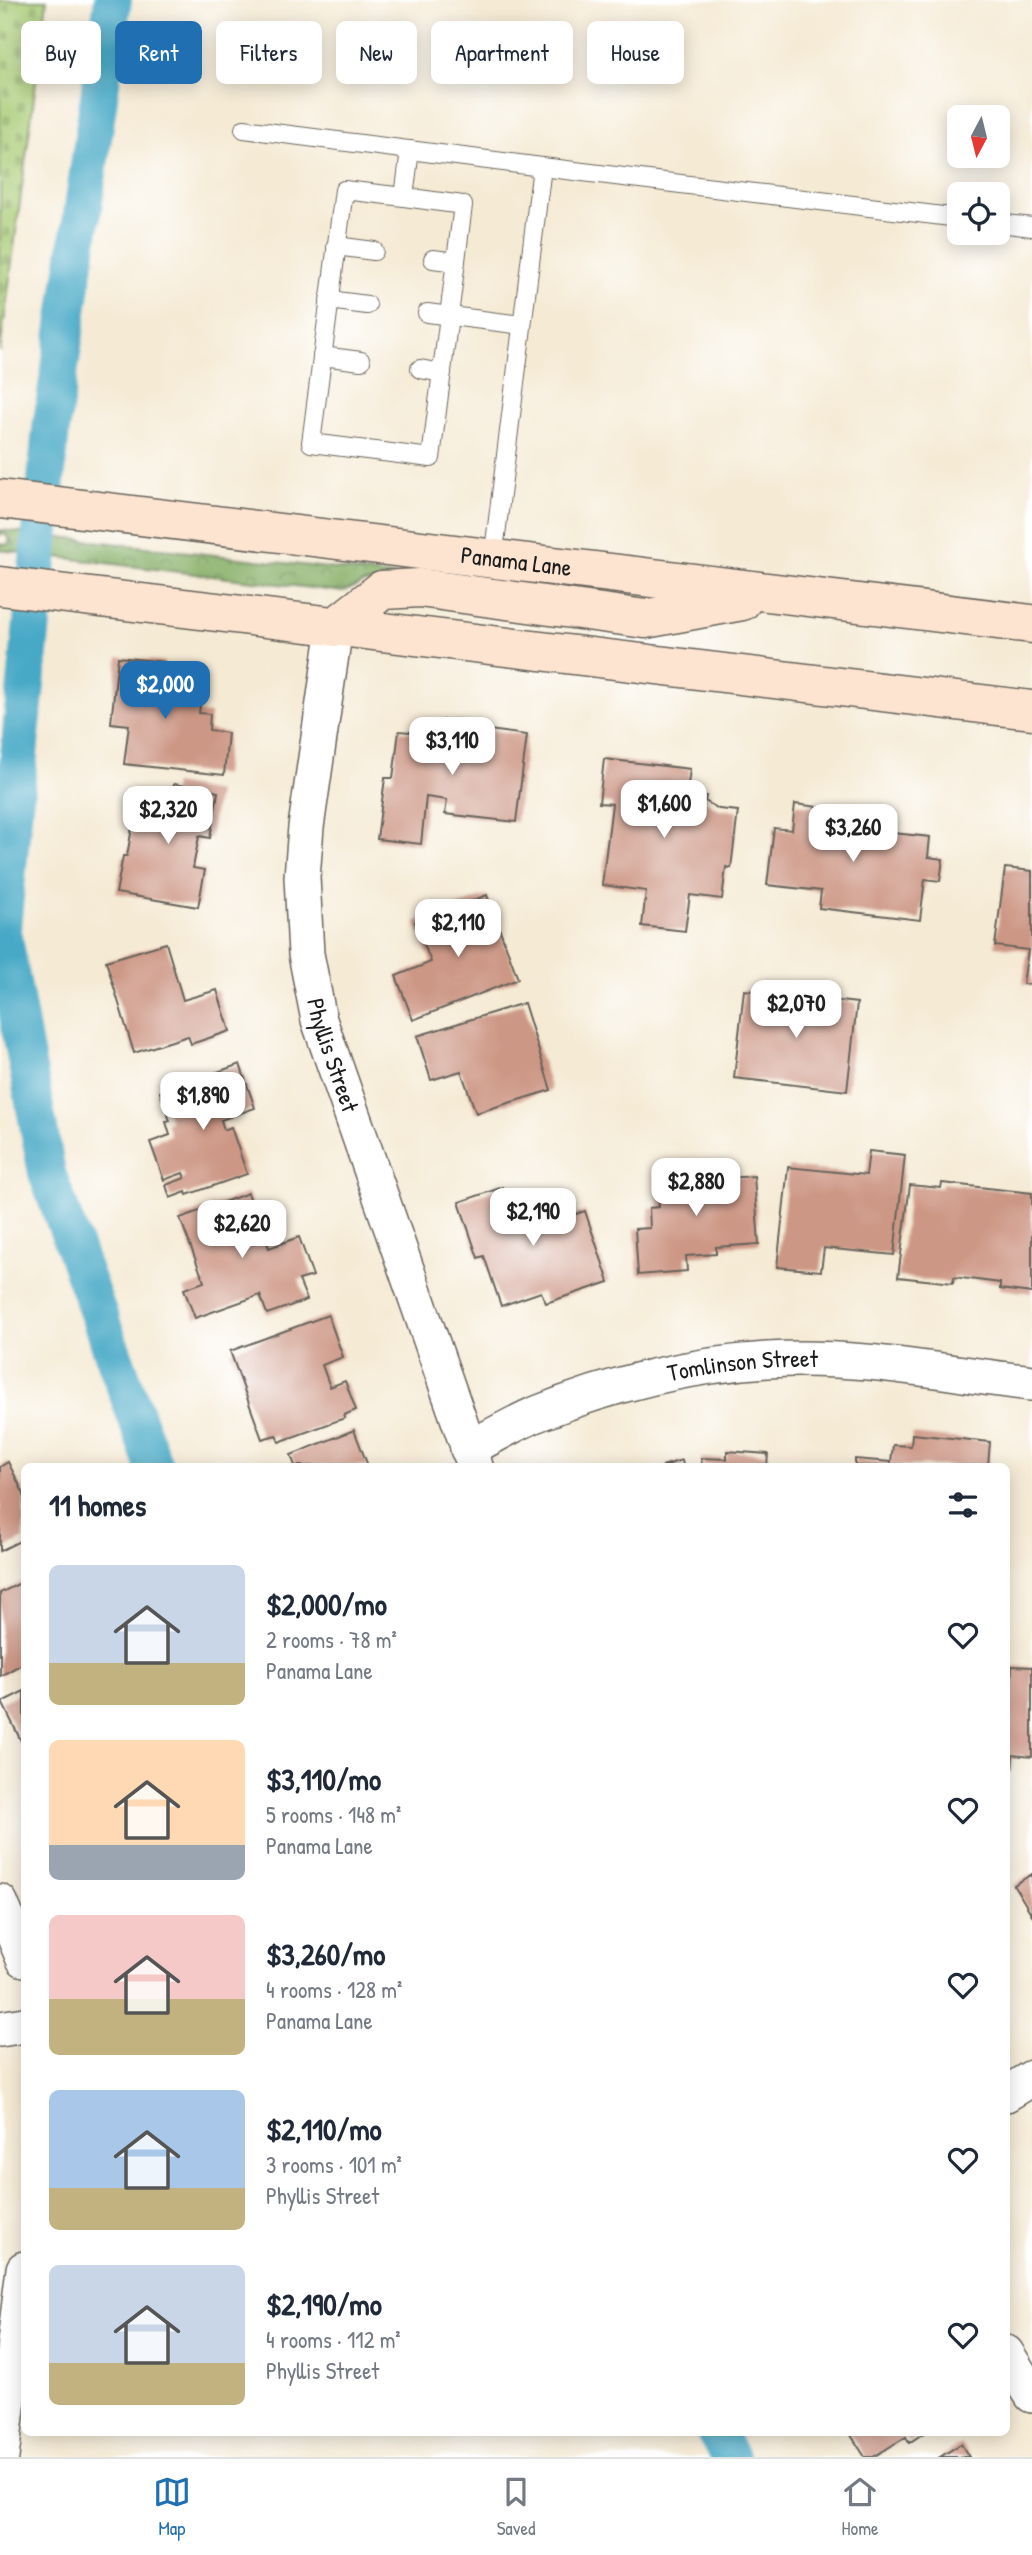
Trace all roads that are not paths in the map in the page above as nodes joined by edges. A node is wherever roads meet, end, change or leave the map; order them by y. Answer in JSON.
{"nodes":[{"id":1,"x":244,"y":129,"type":"dead end"},
{"id":2,"x":410,"y":150,"type":"junction"},
{"id":3,"x":542,"y":167,"type":"junction"},
{"id":4,"x":404,"y":197,"type":"junction"},
{"id":5,"x":947,"y":217,"type":"edge"},
{"id":6,"x":1010,"y":224,"type":"edge"},
{"id":7,"x":1032,"y":227,"type":"edge"},
{"id":8,"x":337,"y":246,"type":"junction"},
{"id":9,"x":374,"y":251,"type":"dead end"},
{"id":10,"x":433,"y":259,"type":"dead end"},
{"id":11,"x":456,"y":262,"type":"junction"},
{"id":12,"x":329,"y":300,"type":"junction"},
{"id":13,"x":367,"y":306,"type":"dead end"},
{"id":14,"x":427,"y":313,"type":"dead end"},
{"id":15,"x":449,"y":317,"type":"junction"},
{"id":16,"x":522,"y":325,"type":"junction"},
{"id":17,"x":322,"y":356,"type":"junction"},
{"id":18,"x":361,"y":361,"type":"dead end"},
{"id":19,"x":420,"y":369,"type":"dead end"},
{"id":20,"x":442,"y":373,"type":"junction"},
{"id":21,"x":0,"y":499,"type":"edge"},
{"id":22,"x":493,"y":559,"type":"junction"},
{"id":23,"x":0,"y":586,"type":"edge"},
{"id":24,"x":782,"y":594,"type":"junction"},
{"id":25,"x":1032,"y":624,"type":"edge"},
{"id":26,"x":335,"y":627,"type":"junction"},
{"id":27,"x":1032,"y":710,"type":"edge"},
{"id":28,"x":1032,"y":1383,"type":"edge"},
{"id":29,"x":471,"y":1458,"type":"edge"},
{"id":30,"x":0,"y":1902,"type":"edge"},
{"id":31,"x":21,"y":1952,"type":"edge"},
{"id":32,"x":21,"y":2026,"type":"edge"},
{"id":33,"x":0,"y":2029,"type":"edge"},
{"id":34,"x":1032,"y":2078,"type":"edge"},
{"id":35,"x":1010,"y":2092,"type":"edge"},
{"id":36,"x":21,"y":2294,"type":"edge"},
{"id":37,"x":1010,"y":2359,"type":"edge"},
{"id":38,"x":1032,"y":2395,"type":"edge"},
{"id":39,"x":1,"y":2457,"type":"edge"}],
"edges":[{"from":1,"to":2,"type":"lane"},
{"from":2,"to":3,"type":"lane"},
{"from":2,"to":4,"type":"lane"},
{"from":3,"to":5,"type":"lane"},
{"from":3,"to":16,"type":"lane"},
{"from":4,"to":8,"type":"lane"},
{"from":4,"to":11,"type":"lane"},
{"from":6,"to":7,"type":"lane"},
{"from":8,"to":9,"type":"lane"},
{"from":8,"to":12,"type":"lane"},
{"from":10,"to":11,"type":"lane"},
{"from":11,"to":15,"type":"lane"},
{"from":12,"to":13,"type":"lane"},
{"from":12,"to":17,"type":"lane"},
{"from":14,"to":15,"type":"lane"},
{"from":15,"to":16,"type":"lane"},
{"from":15,"to":20,"type":"lane"},
{"from":16,"to":22,"type":"lane"},
{"from":17,"to":18,"type":"lane"},
{"from":17,"to":20,"type":"lane"},
{"from":19,"to":20,"type":"lane"},
{"from":21,"to":22,"type":"main road","name":"Panama Lane"},
{"from":22,"to":24,"type":"main road","name":"Panama Lane"},
{"from":23,"to":26,"type":"main road"},
{"from":24,"to":25,"type":"main road","name":"Panama Lane"},
{"from":24,"to":26,"type":"main road"},
{"from":26,"to":27,"type":"main road"},
{"from":26,"to":29,"type":"street","name":"Phyllis Street"},
{"from":28,"to":29,"type":"street","name":"Tomlinson Street"},
{"from":30,"to":31,"type":"street"},
{"from":32,"to":33,"type":"street"},
{"from":34,"to":35,"type":"street"},
{"from":36,"to":39,"type":"street"},
{"from":37,"to":38,"type":"street"}]}
